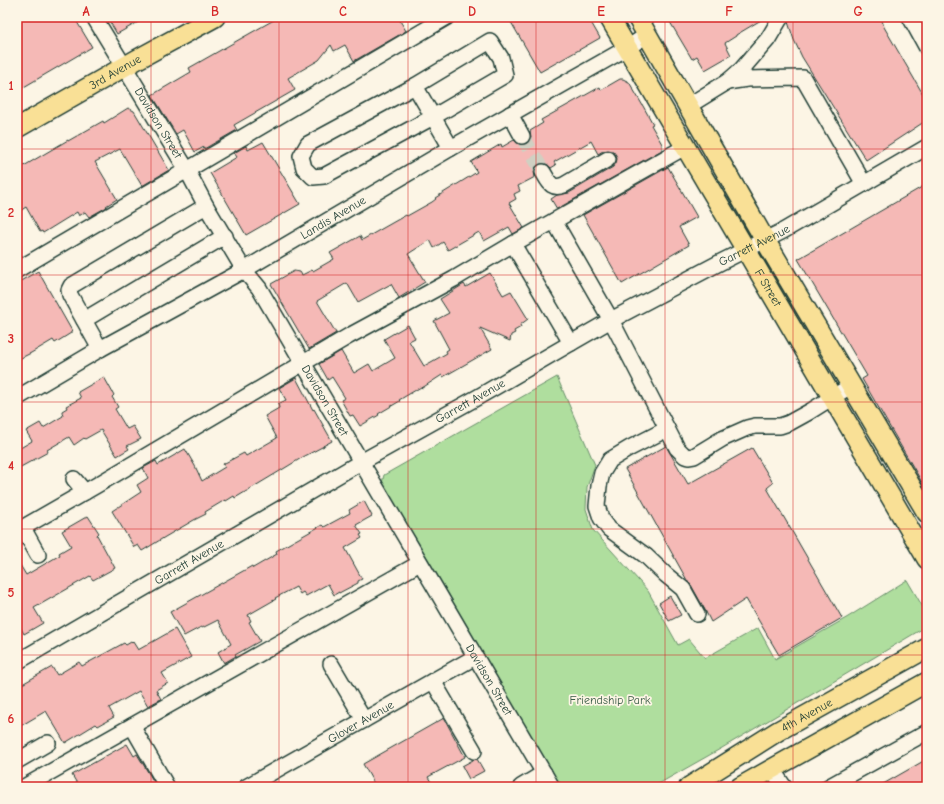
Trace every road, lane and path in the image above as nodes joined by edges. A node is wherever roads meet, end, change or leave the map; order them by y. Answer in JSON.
{"nodes":[{"id":1,"x":94,"y":17,"type":"edge"},
{"id":2,"x":215,"y":17,"type":"edge"},
{"id":3,"x":447,"y":17,"type":"edge"},
{"id":4,"x":608,"y":17,"type":"edge"},
{"id":5,"x":637,"y":17,"type":"edge"},
{"id":6,"x":781,"y":17,"type":"edge"},
{"id":7,"x":910,"y":17,"type":"edge"},
{"id":8,"x":647,"y":35,"type":"junction"},
{"id":9,"x":627,"y":48,"type":"junction"},
{"id":10,"x":927,"y":48,"type":"edge"},
{"id":11,"x":124,"y":67,"type":"junction"},
{"id":12,"x":727,"y":82,"type":"junction"},
{"id":13,"x":415,"y":86,"type":"junction"},
{"id":14,"x":688,"y":106,"type":"junction"},
{"id":15,"x":510,"y":114,"type":"junction"},
{"id":16,"x":433,"y":117,"type":"junction"},
{"id":17,"x":17,"y":128,"type":"edge"},
{"id":18,"x":522,"y":136,"type":"tunnel mouth"},
{"id":19,"x":685,"y":147,"type":"junction"},
{"id":20,"x":927,"y":147,"type":"edge"},
{"id":21,"x":451,"y":148,"type":"junction"},
{"id":22,"x":608,"y":160,"type":"dead end"},
{"id":23,"x":187,"y":170,"type":"junction"},
{"id":24,"x":543,"y":172,"type":"tunnel mouth"},
{"id":25,"x":864,"y":184,"type":"junction"},
{"id":26,"x":206,"y":206,"type":"junction"},
{"id":27,"x":554,"y":221,"type":"junction"},
{"id":28,"x":224,"y":236,"type":"junction"},
{"id":29,"x":765,"y":240,"type":"junction"},
{"id":30,"x":513,"y":244,"type":"junction"},
{"id":31,"x":746,"y":250,"type":"junction"},
{"id":32,"x":17,"y":270,"type":"edge"},
{"id":33,"x":244,"y":270,"type":"junction"},
{"id":34,"x":84,"y":320,"type":"junction"},
{"id":35,"x":611,"y":320,"type":"junction"},
{"id":36,"x":571,"y":343,"type":"junction"},
{"id":37,"x":100,"y":349,"type":"junction"},
{"id":38,"x":302,"y":364,"type":"junction"},
{"id":39,"x":852,"y":385,"type":"junction"},
{"id":40,"x":17,"y":398,"type":"edge"},
{"id":41,"x":832,"y":398,"type":"junction"},
{"id":42,"x":667,"y":429,"type":"junction"},
{"id":43,"x":361,"y":462,"type":"junction"},
{"id":44,"x":74,"y":479,"type":"dead end"},
{"id":45,"x":85,"y":492,"type":"junction"},
{"id":46,"x":927,"y":513,"type":"edge"},
{"id":47,"x":20,"y":530,"type":"edge"},
{"id":48,"x":38,"y":555,"type":"dead end"},
{"id":49,"x":927,"y":559,"type":"edge"},
{"id":50,"x":420,"y":563,"type":"junction"},
{"id":51,"x":697,"y":614,"type":"dead end"},
{"id":52,"x":927,"y":648,"type":"edge"},
{"id":53,"x":475,"y":657,"type":"junction"},
{"id":54,"x":17,"y":662,"type":"edge"},
{"id":55,"x":332,"y":664,"type":"dead end"},
{"id":56,"x":433,"y":681,"type":"junction"},
{"id":57,"x":927,"y":682,"type":"edge"},
{"id":58,"x":364,"y":720,"type":"junction"},
{"id":59,"x":132,"y":726,"type":"junction"},
{"id":60,"x":927,"y":732,"type":"edge"},
{"id":61,"x":48,"y":743,"type":"dead end"},
{"id":62,"x":474,"y":751,"type":"dead end"},
{"id":63,"x":17,"y":761,"type":"edge"},
{"id":64,"x":772,"y":769,"type":"junction"},
{"id":65,"x":544,"y":773,"type":"junction"},
{"id":66,"x":24,"y":787,"type":"edge"},
{"id":67,"x":167,"y":787,"type":"edge"},
{"id":68,"x":246,"y":787,"type":"edge"},
{"id":69,"x":521,"y":787,"type":"edge"},
{"id":70,"x":552,"y":787,"type":"edge"},
{"id":71,"x":689,"y":787,"type":"edge"},
{"id":72,"x":740,"y":787,"type":"edge"},
{"id":73,"x":784,"y":787,"type":"edge"},
{"id":74,"x":828,"y":787,"type":"edge"}],
"edges":[{"from":1,"to":11,"type":"street","name":"Davidson Street"},
{"from":2,"to":11,"type":"main road","name":"3rd Avenue"},
{"from":3,"to":23,"type":"street"},
{"from":4,"to":9,"type":"main road","name":"F Street"},
{"from":5,"to":8,"type":"main road","name":"F Street"},
{"from":6,"to":12,"type":"street"},
{"from":7,"to":10,"type":"street"},
{"from":8,"to":9,"type":"street","name":"Landis Avenue"},
{"from":8,"to":14,"type":"main road","name":"F Street"},
{"from":9,"to":15,"type":"street","name":"Landis Avenue"},
{"from":9,"to":19,"type":"main road","name":"F Street"},
{"from":11,"to":17,"type":"main road","name":"3rd Avenue"},
{"from":11,"to":23,"type":"street","name":"Davidson Street"},
{"from":12,"to":14,"type":"street"},
{"from":12,"to":25,"type":"street"},
{"from":13,"to":16,"type":"street"},
{"from":13,"to":16,"type":"street"},
{"from":13,"to":16,"type":"street"},
{"from":14,"to":29,"type":"main road","name":"F Street"},
{"from":15,"to":18,"type":"street"},
{"from":15,"to":21,"type":"street","name":"Landis Avenue"},
{"from":16,"to":21,"type":"street"},
{"from":19,"to":27,"type":"street"},
{"from":19,"to":31,"type":"main road","name":"F Street"},
{"from":20,"to":25,"type":"street","name":"Garrett Avenue"},
{"from":21,"to":33,"type":"street","name":"Landis Avenue"},
{"from":22,"to":24,"type":"street"},
{"from":23,"to":26,"type":"street","name":"Davidson Street"},
{"from":23,"to":32,"type":"street"},
{"from":25,"to":29,"type":"street","name":"Garrett Avenue"},
{"from":26,"to":28,"type":"street","name":"Davidson Street"},
{"from":26,"to":34,"type":"street"},
{"from":27,"to":30,"type":"street"},
{"from":27,"to":35,"type":"street"},
{"from":28,"to":33,"type":"street","name":"Davidson Street"},
{"from":28,"to":34,"type":"street"},
{"from":29,"to":31,"type":"street","name":"Garrett Avenue"},
{"from":29,"to":39,"type":"main road","name":"F Street"},
{"from":30,"to":36,"type":"street"},
{"from":30,"to":38,"type":"street"},
{"from":31,"to":35,"type":"street","name":"Garrett Avenue"},
{"from":31,"to":41,"type":"main road","name":"F Street"},
{"from":33,"to":37,"type":"street","name":"Landis Avenue"},
{"from":33,"to":38,"type":"street","name":"Davidson Street"},
{"from":34,"to":37,"type":"street"},
{"from":35,"to":36,"type":"street","name":"Garrett Avenue"},
{"from":35,"to":42,"type":"street"},
{"from":36,"to":43,"type":"street","name":"Garrett Avenue"},
{"from":37,"to":40,"type":"street","name":"Landis Avenue"},
{"from":38,"to":43,"type":"street","name":"Davidson Street"},
{"from":38,"to":45,"type":"street"},
{"from":39,"to":41,"type":"street"},
{"from":39,"to":46,"type":"main road","name":"F Street"},
{"from":41,"to":42,"type":"street"},
{"from":41,"to":49,"type":"main road","name":"F Street"},
{"from":42,"to":51,"type":"street"},
{"from":43,"to":50,"type":"street","name":"Davidson Street"},
{"from":43,"to":54,"type":"street","name":"Garrett Avenue"},
{"from":44,"to":45,"type":"street"},
{"from":45,"to":47,"type":"street"},
{"from":47,"to":48,"type":"street"},
{"from":50,"to":53,"type":"street","name":"Davidson Street"},
{"from":50,"to":59,"type":"street"},
{"from":52,"to":71,"type":"main road","name":"4th Avenue"},
{"from":53,"to":56,"type":"street","name":"Glover Avenue"},
{"from":53,"to":65,"type":"street","name":"Davidson Street"},
{"from":55,"to":58,"type":"street"},
{"from":56,"to":58,"type":"street","name":"Glover Avenue"},
{"from":56,"to":62,"type":"street"},
{"from":57,"to":64,"type":"main road"},
{"from":58,"to":68,"type":"street","name":"Glover Avenue"},
{"from":59,"to":66,"type":"street"},
{"from":59,"to":67,"type":"street"},
{"from":60,"to":74,"type":"street"},
{"from":61,"to":63,"type":"street"},
{"from":64,"to":72,"type":"main road"},
{"from":64,"to":73,"type":"street"},
{"from":65,"to":69,"type":"street"},
{"from":65,"to":70,"type":"street","name":"Davidson Street"}]}
